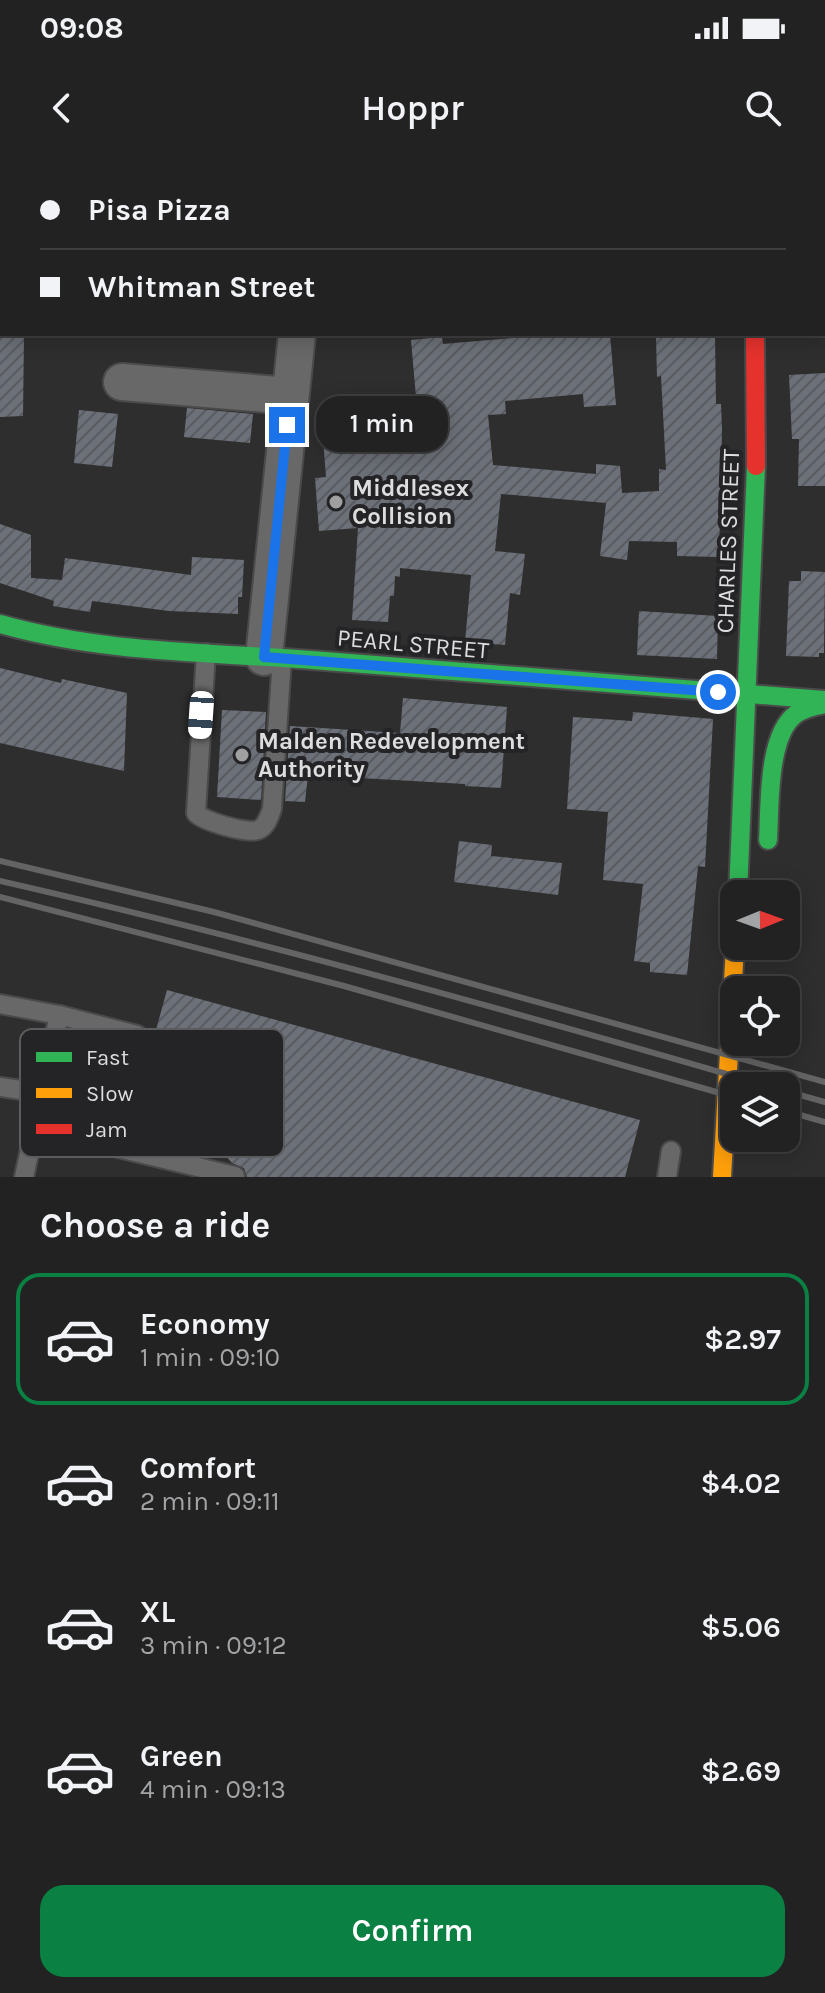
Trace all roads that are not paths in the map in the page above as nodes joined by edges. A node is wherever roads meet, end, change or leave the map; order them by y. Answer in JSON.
{"nodes":[{"id":1,"x":297,"y":336,"type":"edge"},
{"id":2,"x":755,"y":336,"type":"edge"},
{"id":3,"x":122,"y":382,"type":"dead end"},
{"id":4,"x":290,"y":396,"type":"junction"},
{"id":5,"x":0,"y":624,"type":"edge"},
{"id":6,"x":206,"y":653,"type":"junction"},
{"id":7,"x":273,"y":657,"type":"junction"},
{"id":8,"x":746,"y":695,"type":"junction"},
{"id":9,"x":825,"y":702,"type":"edge"},
{"id":10,"x":767,"y":853,"type":"dead end"},
{"id":11,"x":739,"y":880,"type":"edge"},
{"id":12,"x":0,"y":1004,"type":"edge"},
{"id":13,"x":59,"y":1015,"type":"junction"},
{"id":14,"x":56,"y":1029,"type":"edge"},
{"id":15,"x":114,"y":1029,"type":"edge"},
{"id":16,"x":732,"y":1056,"type":"edge"},
{"id":17,"x":0,"y":1087,"type":"edge"},
{"id":18,"x":20,"y":1090,"type":"edge"},
{"id":19,"x":671,"y":1151,"type":"dead end"},
{"id":20,"x":28,"y":1157,"type":"edge"},
{"id":21,"x":156,"y":1157,"type":"edge"},
{"id":22,"x":235,"y":1176,"type":"edge"},
{"id":23,"x":724,"y":1176,"type":"edge"},
{"id":24,"x":24,"y":1177,"type":"edge"},
{"id":25,"x":667,"y":1177,"type":"edge"}],
"edges":[{"from":1,"to":4,"type":"street"},
{"from":2,"to":8,"type":"street","name":"CHARLES STREET"},
{"from":3,"to":4,"type":"street"},
{"from":4,"to":7,"type":"street"},
{"from":5,"to":6,"type":"street","name":"PEARL STREET"},
{"from":6,"to":7,"type":"street","name":"PEARL STREET"},
{"from":6,"to":7,"type":"lane"},
{"from":7,"to":8,"type":"street","name":"PEARL STREET"},
{"from":8,"to":9,"type":"street","name":"PEARL STREET"},
{"from":8,"to":11,"type":"street","name":"CHARLES STREET"},
{"from":9,"to":10,"type":"street"},
{"from":12,"to":13,"type":"lane"},
{"from":13,"to":14,"type":"lane"},
{"from":13,"to":15,"type":"lane"},
{"from":16,"to":23,"type":"street"},
{"from":17,"to":18,"type":"lane"},
{"from":19,"to":25,"type":"lane"},
{"from":20,"to":24,"type":"lane"},
{"from":21,"to":22,"type":"lane"}]}
